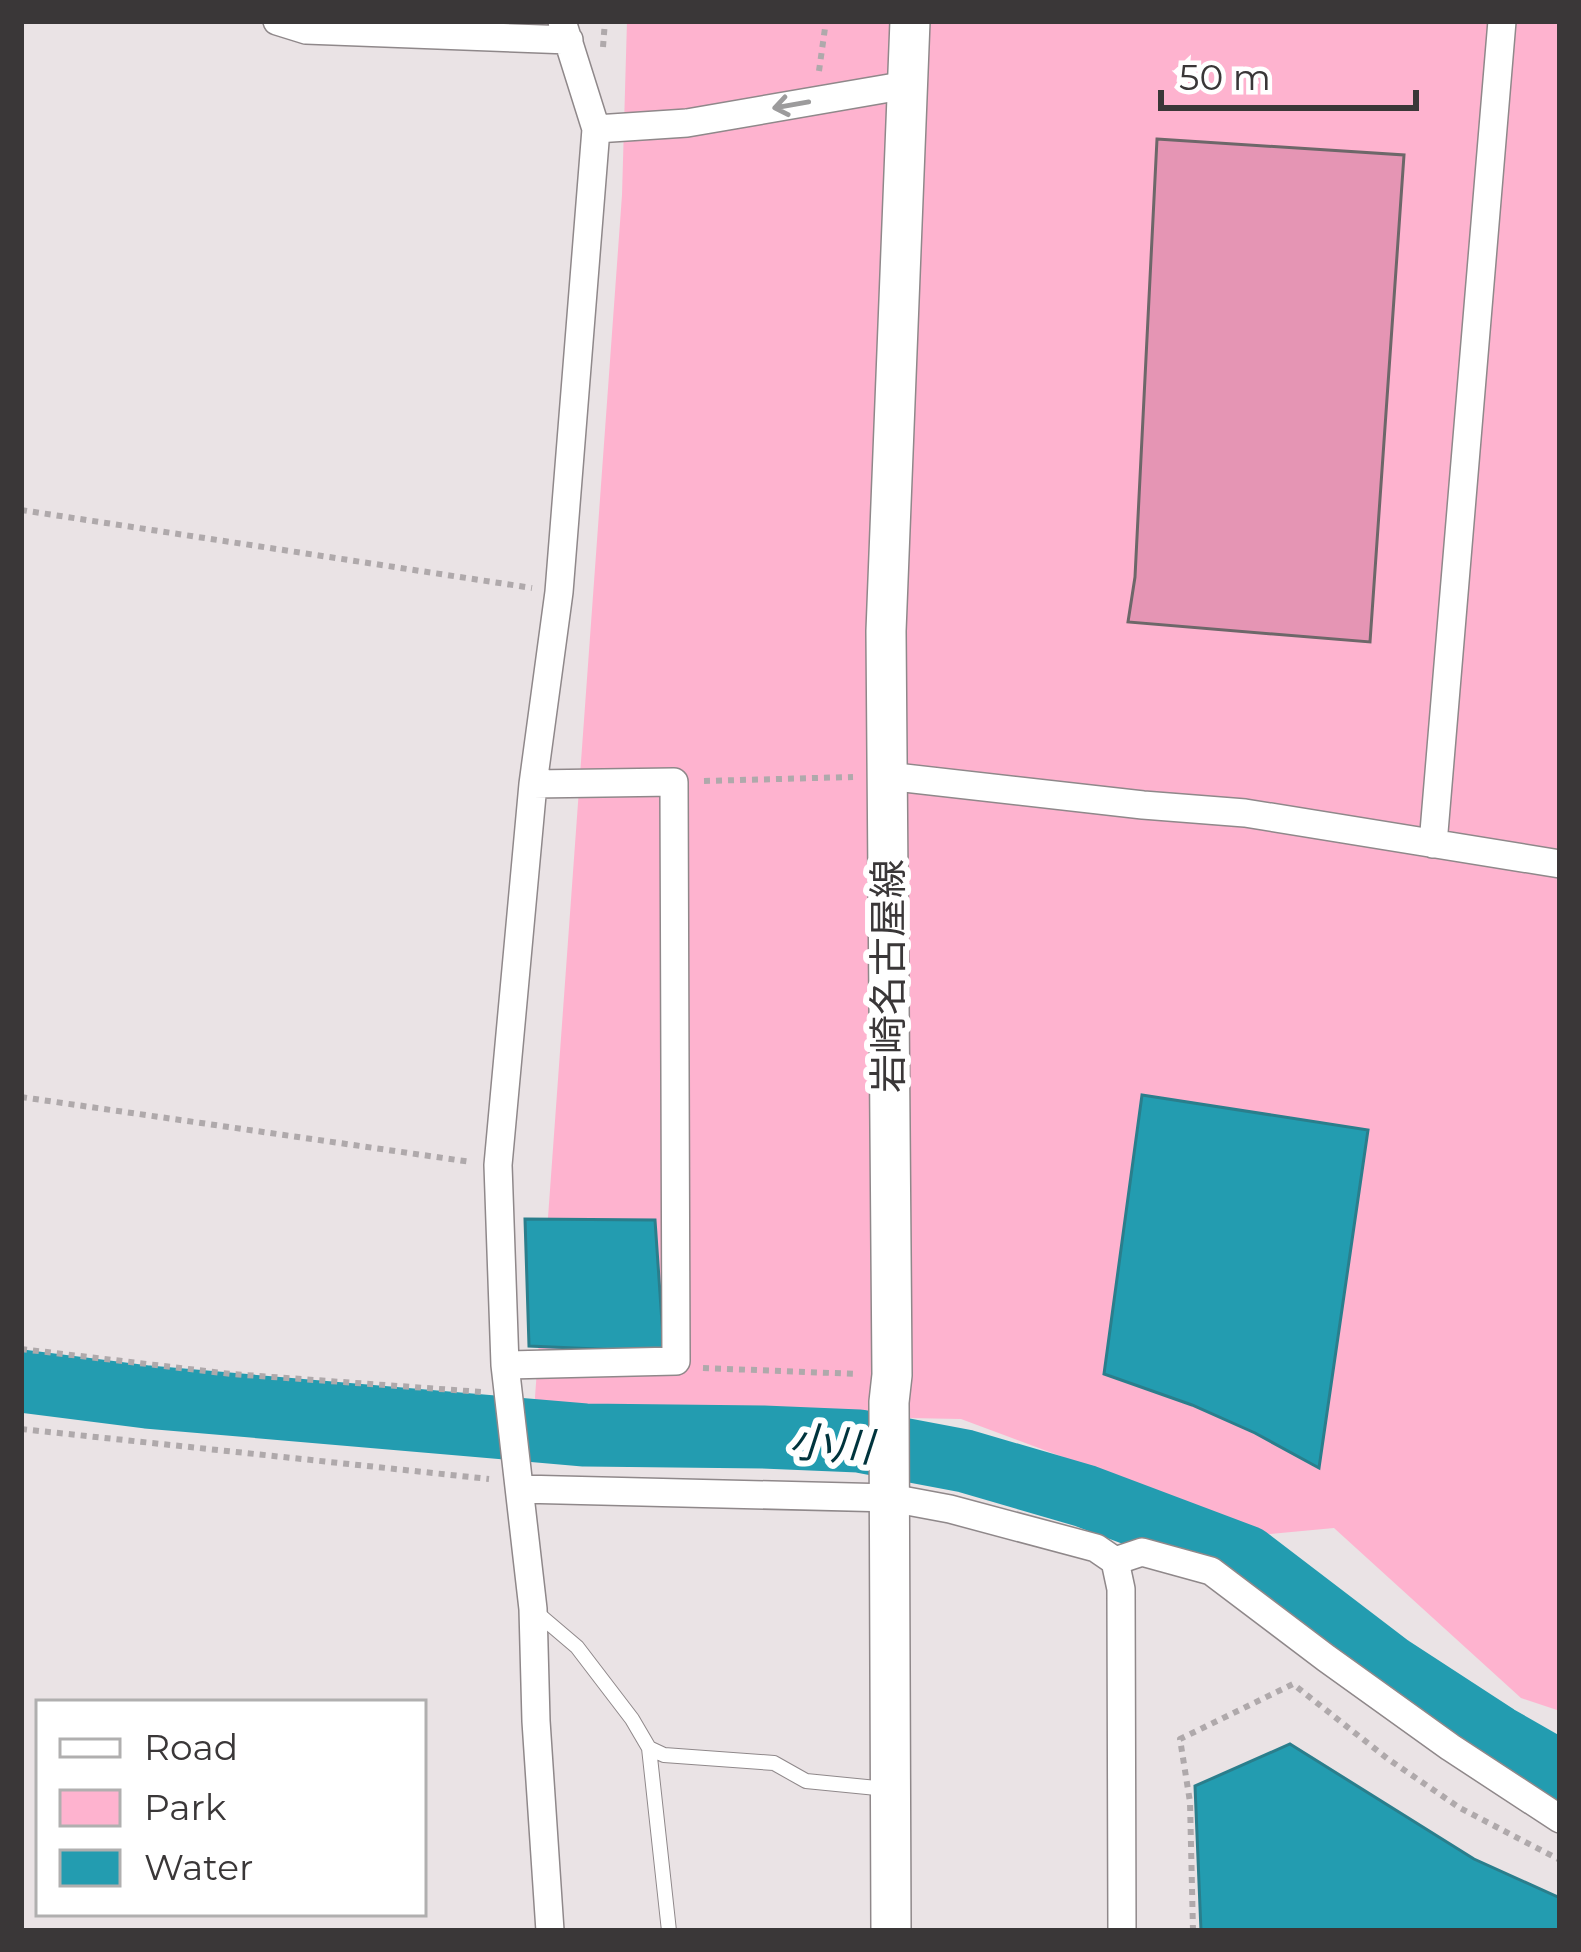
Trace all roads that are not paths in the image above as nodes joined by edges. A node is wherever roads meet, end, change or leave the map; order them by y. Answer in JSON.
{"nodes":[{"id":1,"x":277,"y":21,"type":"edge"},
{"id":2,"x":910,"y":21,"type":"edge"},
{"id":3,"x":1502,"y":21,"type":"edge"},
{"id":4,"x":565,"y":30,"type":"edge"},
{"id":5,"x":907,"y":85,"type":"junction"},
{"id":6,"x":596,"y":129,"type":"junction"},
{"id":7,"x":887,"y":776,"type":"junction"},
{"id":8,"x":532,"y":784,"type":"junction"},
{"id":9,"x":1433,"y":844,"type":"junction"},
{"id":10,"x":1560,"y":864,"type":"edge"},
{"id":11,"x":505,"y":1364,"type":"junction"},
{"id":12,"x":518,"y":1477,"type":"junction"},
{"id":13,"x":890,"y":1485,"type":"junction"},
{"id":14,"x":1115,"y":1561,"type":"junction"},
{"id":15,"x":533,"y":1610,"type":"junction"},
{"id":16,"x":649,"y":1748,"type":"junction"},
{"id":17,"x":891,"y":1789,"type":"junction"},
{"id":18,"x":1560,"y":1819,"type":"edge"},
{"id":19,"x":550,"y":1931,"type":"edge"},
{"id":20,"x":669,"y":1931,"type":"edge"},
{"id":21,"x":891,"y":1931,"type":"edge"},
{"id":22,"x":1122,"y":1931,"type":"edge"}],
"edges":[{"from":1,"to":4,"type":"street"},
{"from":2,"to":5,"type":"main road","name":"岩崎名古屋線"},
{"from":3,"to":9,"type":"street"},
{"from":4,"to":6,"type":"street"},
{"from":5,"to":6,"type":"street","one_way":true},
{"from":5,"to":7,"type":"main road","name":"岩崎名古屋線"},
{"from":6,"to":8,"type":"street"},
{"from":7,"to":9,"type":"street"},
{"from":7,"to":13,"type":"main road","name":"岩崎名古屋線"},
{"from":8,"to":11,"type":"street"},
{"from":8,"to":11,"type":"street"},
{"from":9,"to":10,"type":"street"},
{"from":11,"to":12,"type":"street"},
{"from":12,"to":13,"type":"street"},
{"from":12,"to":15,"type":"street"},
{"from":13,"to":14,"type":"street"},
{"from":13,"to":17,"type":"main road","name":"岩崎名古屋線"},
{"from":14,"to":18,"type":"street"},
{"from":14,"to":22,"type":"street"},
{"from":15,"to":16,"type":"lane"},
{"from":15,"to":19,"type":"street"},
{"from":16,"to":17,"type":"lane"},
{"from":16,"to":20,"type":"lane"},
{"from":17,"to":21,"type":"main road","name":"岩崎名古屋線"}]}
